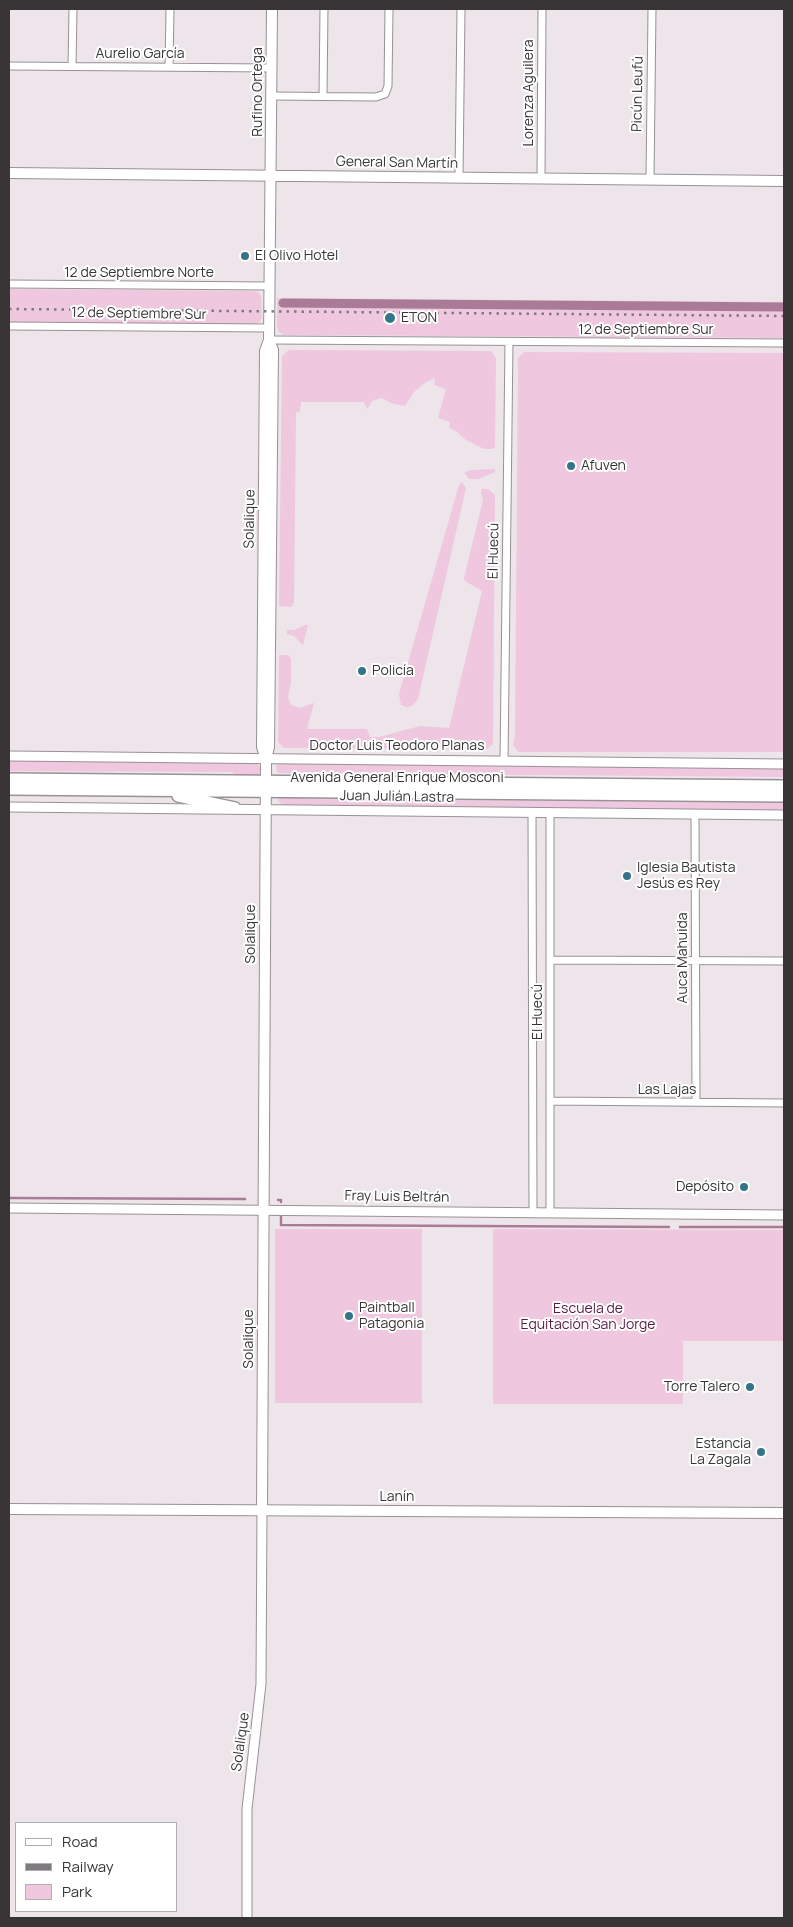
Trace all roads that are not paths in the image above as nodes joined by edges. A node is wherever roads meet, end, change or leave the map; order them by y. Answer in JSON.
{"nodes":[{"id":1,"x":73,"y":9,"type":"edge"},
{"id":2,"x":170,"y":9,"type":"edge"},
{"id":3,"x":272,"y":9,"type":"edge"},
{"id":4,"x":324,"y":9,"type":"edge"},
{"id":5,"x":388,"y":9,"type":"edge"},
{"id":6,"x":461,"y":9,"type":"edge"},
{"id":7,"x":542,"y":9,"type":"edge"},
{"id":8,"x":652,"y":9,"type":"edge"},
{"id":9,"x":9,"y":66,"type":"edge"},
{"id":10,"x":72,"y":66,"type":"junction"},
{"id":11,"x":169,"y":67,"type":"junction"},
{"id":12,"x":272,"y":68,"type":"junction"},
{"id":13,"x":272,"y":96,"type":"junction"},
{"id":14,"x":323,"y":96,"type":"junction"},
{"id":15,"x":9,"y":173,"type":"edge"},
{"id":16,"x":271,"y":175,"type":"junction"},
{"id":17,"x":459,"y":177,"type":"junction"},
{"id":18,"x":540,"y":178,"type":"junction"},
{"id":19,"x":650,"y":179,"type":"junction"},
{"id":20,"x":784,"y":181,"type":"edge"},
{"id":21,"x":9,"y":284,"type":"edge"},
{"id":22,"x":270,"y":286,"type":"junction"},
{"id":23,"x":9,"y":326,"type":"edge"},
{"id":24,"x":269,"y":328,"type":"junction"},
{"id":25,"x":269,"y":340,"type":"junction"},
{"id":26,"x":508,"y":342,"type":"junction"},
{"id":27,"x":784,"y":343,"type":"edge"},
{"id":28,"x":9,"y":756,"type":"edge"},
{"id":29,"x":266,"y":759,"type":"junction"},
{"id":30,"x":504,"y":761,"type":"junction"},
{"id":31,"x":784,"y":764,"type":"edge"},
{"id":32,"x":9,"y":779,"type":"edge"},
{"id":33,"x":266,"y":786,"type":"junction"},
{"id":34,"x":784,"y":786,"type":"edge"},
{"id":35,"x":9,"y":789,"type":"edge"},
{"id":36,"x":142,"y":790,"type":"junction"},
{"id":37,"x":784,"y":796,"type":"edge"},
{"id":38,"x":9,"y":807,"type":"edge"},
{"id":39,"x":235,"y":808,"type":"junction"},
{"id":40,"x":266,"y":809,"type":"junction"},
{"id":41,"x":532,"y":812,"type":"junction"},
{"id":42,"x":550,"y":812,"type":"junction"},
{"id":43,"x":695,"y":814,"type":"junction"},
{"id":44,"x":784,"y":815,"type":"edge"},
{"id":45,"x":550,"y":960,"type":"junction"},
{"id":46,"x":696,"y":961,"type":"junction"},
{"id":47,"x":784,"y":961,"type":"edge"},
{"id":48,"x":550,"y":1102,"type":"junction"},
{"id":49,"x":696,"y":1102,"type":"junction"},
{"id":50,"x":784,"y":1103,"type":"edge"},
{"id":51,"x":9,"y":1208,"type":"edge"},
{"id":52,"x":264,"y":1210,"type":"junction"},
{"id":53,"x":532,"y":1212,"type":"junction"},
{"id":54,"x":550,"y":1212,"type":"junction"},
{"id":55,"x":784,"y":1214,"type":"edge"},
{"id":56,"x":9,"y":1509,"type":"edge"},
{"id":57,"x":262,"y":1510,"type":"junction"},
{"id":58,"x":784,"y":1513,"type":"edge"},
{"id":59,"x":247,"y":1918,"type":"edge"}],
"edges":[{"from":1,"to":10,"type":"street"},
{"from":2,"to":11,"type":"street"},
{"from":3,"to":12,"type":"main road","name":"Rufino Ortega"},
{"from":4,"to":14,"type":"street"},
{"from":5,"to":14,"type":"street"},
{"from":6,"to":17,"type":"street"},
{"from":7,"to":18,"type":"street","name":"Lorenza Aguilera"},
{"from":8,"to":19,"type":"street","name":"Picún Leufú"},
{"from":9,"to":10,"type":"street","name":"Aurelio García"},
{"from":10,"to":11,"type":"street","name":"Aurelio García"},
{"from":11,"to":12,"type":"street","name":"Aurelio García"},
{"from":12,"to":13,"type":"main road","name":"Rufino Ortega"},
{"from":13,"to":14,"type":"street"},
{"from":13,"to":16,"type":"main road","name":"Rufino Ortega"},
{"from":15,"to":16,"type":"main road","name":"General San Martín"},
{"from":16,"to":17,"type":"main road","name":"General San Martín"},
{"from":16,"to":22,"type":"main road","name":"Solalique"},
{"from":17,"to":18,"type":"main road","name":"General San Martín"},
{"from":18,"to":19,"type":"main road","name":"General San Martín"},
{"from":19,"to":20,"type":"main road","name":"General San Martín"},
{"from":21,"to":22,"type":"street","name":"12 de Septiembre Norte"},
{"from":22,"to":24,"type":"main road","name":"Solalique"},
{"from":23,"to":24,"type":"street","name":"12 de Septiembre Sur"},
{"from":24,"to":25,"type":"main road","name":"Solalique"},
{"from":25,"to":26,"type":"street","name":"12 de Septiembre Sur"},
{"from":25,"to":29,"type":"main road","name":"Solalique"},
{"from":26,"to":27,"type":"street","name":"12 de Septiembre Sur"},
{"from":26,"to":30,"type":"street","name":"El Huecú"},
{"from":28,"to":29,"type":"street","name":"Doctor Luis Teodoro Planas"},
{"from":29,"to":30,"type":"street","name":"Doctor Luis Teodoro Planas"},
{"from":29,"to":33,"type":"main road","name":"Solalique"},
{"from":30,"to":31,"type":"street","name":"Doctor Luis Teodoro Planas"},
{"from":32,"to":33,"type":"highway","name":"Avenida General Enrique Mosconi"},
{"from":33,"to":34,"type":"highway","name":"Avenida General Enrique Mosconi"},
{"from":33,"to":36,"type":"highway","name":"Avenida General Enrique Mosconi"},
{"from":33,"to":37,"type":"highway","name":"Avenida General Enrique Mosconi"},
{"from":33,"to":40,"type":"main road","name":"Solalique"},
{"from":35,"to":36,"type":"highway","name":"Avenida General Enrique Mosconi"},
{"from":36,"to":39,"type":"highway"},
{"from":38,"to":39,"type":"street","name":"Juan Julián Lastra"},
{"from":39,"to":40,"type":"street","name":"Juan Julián Lastra"},
{"from":40,"to":41,"type":"street","name":"Juan Julián Lastra"},
{"from":40,"to":52,"type":"main road","name":"Solalique"},
{"from":41,"to":42,"type":"street","name":"Juan Julián Lastra"},
{"from":41,"to":53,"type":"street","name":"El Huecú"},
{"from":42,"to":43,"type":"street","name":"Juan Julián Lastra"},
{"from":42,"to":45,"type":"street","name":"El Huecú"},
{"from":43,"to":44,"type":"street","name":"Juan Julián Lastra"},
{"from":43,"to":46,"type":"street","name":"Auca Mahuida"},
{"from":45,"to":46,"type":"street"},
{"from":45,"to":48,"type":"street","name":"El Huecú"},
{"from":46,"to":47,"type":"street"},
{"from":46,"to":49,"type":"street","name":"Auca Mahuida"},
{"from":48,"to":49,"type":"street","name":"Las Lajas"},
{"from":48,"to":54,"type":"street","name":"El Huecú"},
{"from":49,"to":50,"type":"street","name":"Las Lajas"},
{"from":51,"to":52,"type":"street","name":"Fray Luis Beltrán"},
{"from":52,"to":53,"type":"street","name":"Fray Luis Beltrán"},
{"from":52,"to":57,"type":"main road","name":"Solalique"},
{"from":53,"to":54,"type":"street","name":"Fray Luis Beltrán"},
{"from":54,"to":55,"type":"street","name":"Fray Luis Beltrán"},
{"from":56,"to":57,"type":"main road","name":"Lanín"},
{"from":57,"to":58,"type":"main road","name":"Lanín"},
{"from":57,"to":59,"type":"street","name":"Solalique"}]}
